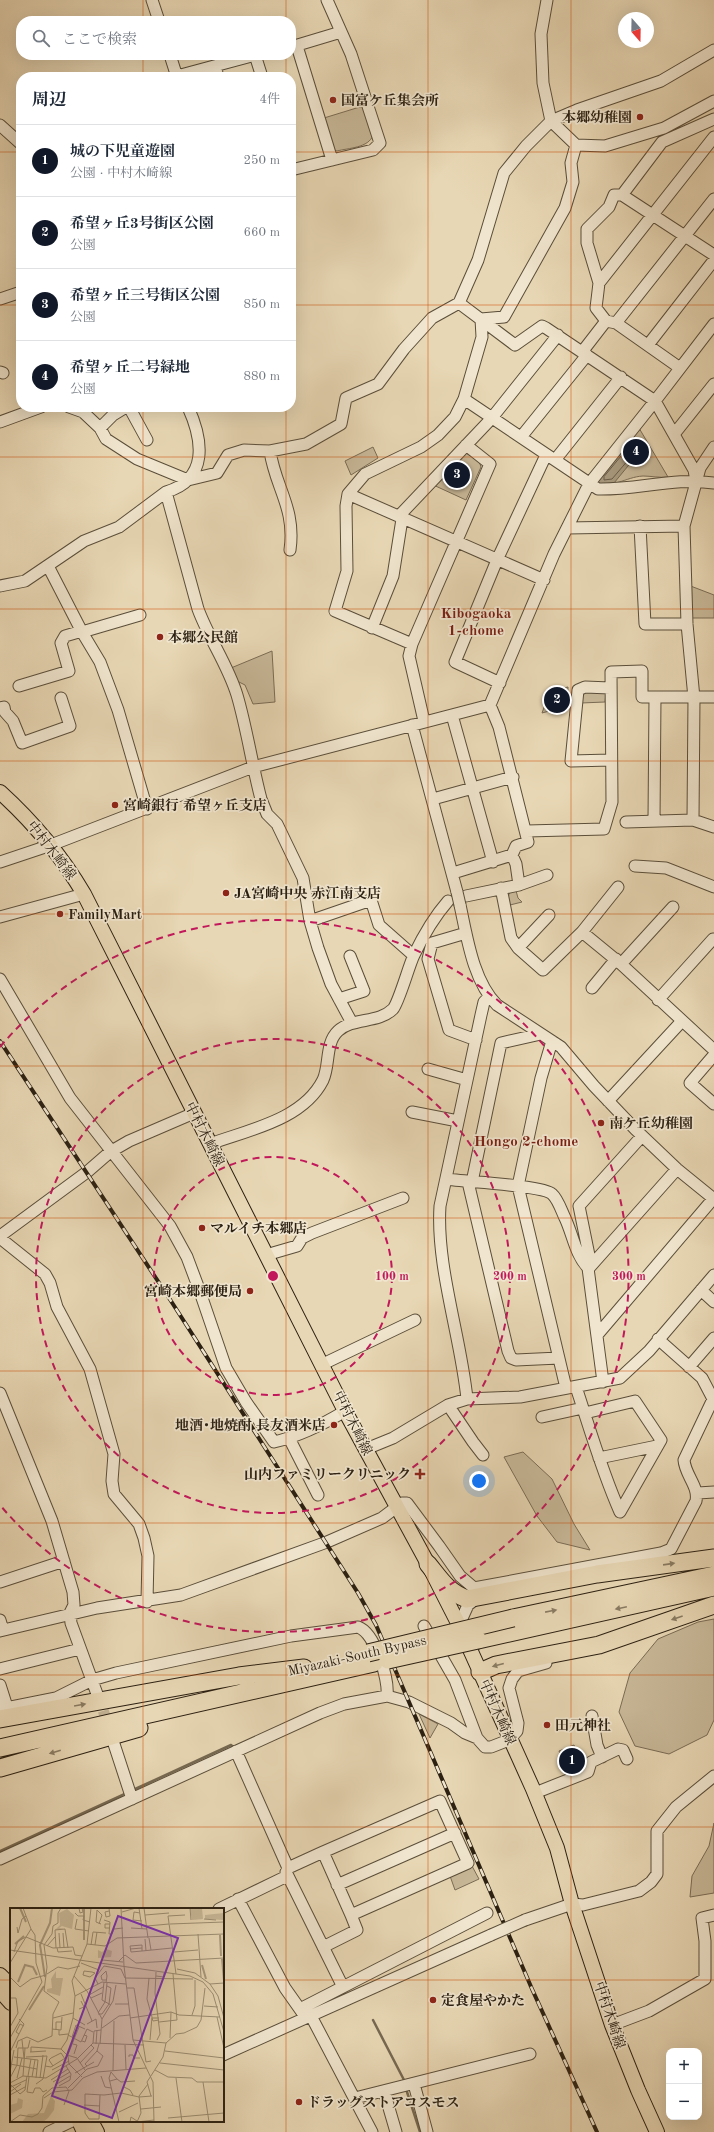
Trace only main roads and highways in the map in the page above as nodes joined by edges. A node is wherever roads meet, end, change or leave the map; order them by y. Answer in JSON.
{"nodes":[{"id":1,"x":0,"y":792,"type":"edge"},
{"id":2,"x":714,"y":1558,"type":"edge"},
{"id":3,"x":428,"y":1564,"type":"junction"},
{"id":4,"x":714,"y":1575,"type":"edge"},
{"id":5,"x":714,"y":1587,"type":"edge"},
{"id":6,"x":714,"y":1605,"type":"edge"},
{"id":7,"x":371,"y":1658,"type":"junction"},
{"id":8,"x":304,"y":1668,"type":"junction"},
{"id":9,"x":480,"y":1672,"type":"junction"},
{"id":10,"x":267,"y":1688,"type":"junction"},
{"id":11,"x":2,"y":1712,"type":"edge"},
{"id":12,"x":0,"y":1737,"type":"edge"},
{"id":13,"x":0,"y":1748,"type":"edge"},
{"id":14,"x":0,"y":1768,"type":"edge"},
{"id":15,"x":0,"y":1975,"type":"edge"},
{"id":16,"x":10,"y":1985,"type":"edge"},
{"id":17,"x":0,"y":1991,"type":"edge"},
{"id":18,"x":10,"y":2002,"type":"edge"},
{"id":19,"x":79,"y":2122,"type":"edge"},
{"id":20,"x":92,"y":2122,"type":"edge"},
{"id":21,"x":84,"y":2132,"type":"edge"},
{"id":22,"x":97,"y":2132,"type":"edge"},
{"id":23,"x":657,"y":2132,"type":"edge"}],
"edges":[{"from":1,"to":3,"type":"main road","name":"中村木崎線"},
{"from":3,"to":2,"type":"highway","one_way":true},
{"from":3,"to":9,"type":"main road","name":"中村木崎線"},
{"from":7,"to":4,"type":"highway","name":"Miyazaki-South Bypass","one_way":true,"bridge":true},
{"from":5,"to":7,"type":"highway","name":"Miyazaki-South Bypass","one_way":true,"bridge":true},
{"from":6,"to":9,"type":"highway","one_way":true},
{"from":7,"to":8,"type":"highway","name":"Miyazaki-South Bypass"},
{"from":7,"to":10,"type":"highway","name":"Miyazaki-South Bypass"},
{"from":11,"to":8,"type":"highway","one_way":true},
{"from":8,"to":12,"type":"highway","name":"Miyazaki-South Bypass"},
{"from":9,"to":23,"type":"main road","name":"中村木崎線"},
{"from":10,"to":13,"type":"highway","name":"Miyazaki-South Bypass"},
{"from":10,"to":14,"type":"highway","one_way":true},
{"from":15,"to":16,"type":"main road"},
{"from":17,"to":18,"type":"main road"},
{"from":19,"to":21,"type":"main road"},
{"from":20,"to":22,"type":"main road"}]}
